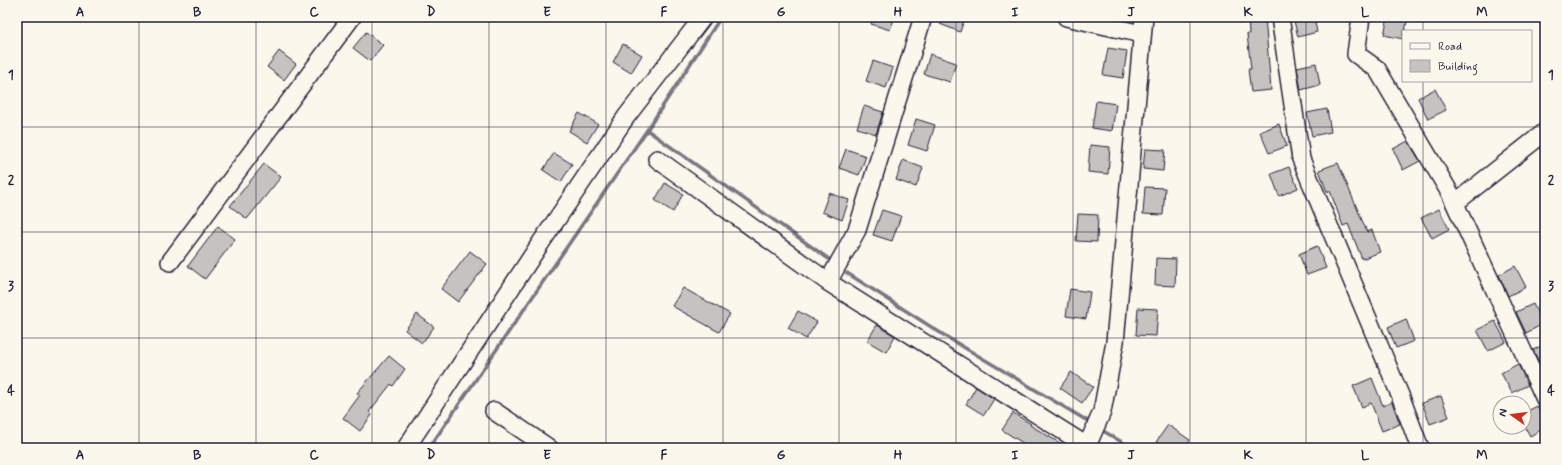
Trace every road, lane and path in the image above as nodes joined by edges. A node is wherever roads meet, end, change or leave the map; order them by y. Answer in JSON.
{"nodes":[{"id":1,"x":352,"y":17,"type":"edge"},
{"id":2,"x":703,"y":17,"type":"edge"},
{"id":3,"x":923,"y":17,"type":"edge"},
{"id":4,"x":1066,"y":17,"type":"edge"},
{"id":5,"x":1144,"y":17,"type":"edge"},
{"id":6,"x":1280,"y":17,"type":"edge"},
{"id":7,"x":1361,"y":17,"type":"edge"},
{"id":8,"x":1142,"y":34,"type":"junction"},
{"id":9,"x":1545,"y":132,"type":"edge"},
{"id":10,"x":657,"y":159,"type":"dead end"},
{"id":11,"x":1455,"y":203,"type":"junction"},
{"id":12,"x":170,"y":262,"type":"dead end"},
{"id":13,"x":828,"y":282,"type":"junction"},
{"id":14,"x":1545,"y":399,"type":"edge"},
{"id":15,"x":494,"y":411,"type":"dead end"},
{"id":16,"x":1088,"y":447,"type":"edge"},
{"id":17,"x":406,"y":448,"type":"edge"},
{"id":18,"x":549,"y":448,"type":"edge"},
{"id":19,"x":1420,"y":448,"type":"edge"}],
"edges":[{"from":1,"to":12,"type":"street"},
{"from":2,"to":17,"type":"street"},
{"from":3,"to":13,"type":"street"},
{"from":4,"to":8,"type":"street"},
{"from":5,"to":8,"type":"street"},
{"from":6,"to":19,"type":"street"},
{"from":7,"to":11,"type":"street"},
{"from":8,"to":16,"type":"street"},
{"from":9,"to":11,"type":"street"},
{"from":10,"to":13,"type":"street"},
{"from":11,"to":14,"type":"street"},
{"from":13,"to":16,"type":"street"},
{"from":15,"to":18,"type":"street"}]}
